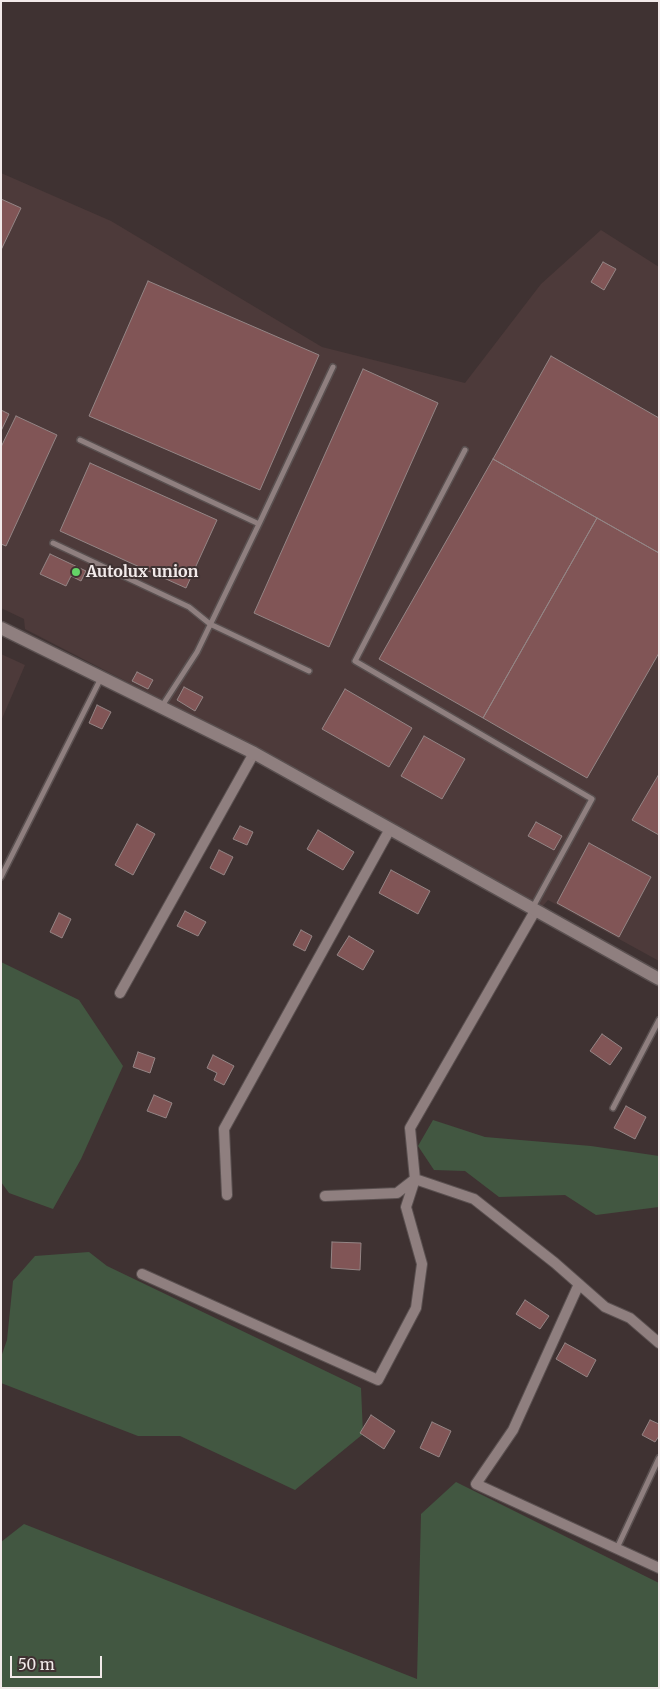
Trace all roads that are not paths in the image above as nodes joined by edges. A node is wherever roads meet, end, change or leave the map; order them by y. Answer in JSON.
{"nodes":[{"id":1,"x":332,"y":367,"type":"dead end"},
{"id":2,"x":80,"y":440,"type":"dead end"},
{"id":3,"x":465,"y":450,"type":"dead end"},
{"id":4,"x":259,"y":524,"type":"junction"},
{"id":5,"x":53,"y":544,"type":"dead end"},
{"id":6,"x":210,"y":624,"type":"junction"},
{"id":7,"x":1,"y":628,"type":"edge"},
{"id":8,"x":308,"y":671,"type":"dead end"},
{"id":9,"x":102,"y":676,"type":"junction"},
{"id":10,"x":162,"y":706,"type":"junction"},
{"id":11,"x":254,"y":753,"type":"junction"},
{"id":12,"x":390,"y":829,"type":"junction"},
{"id":13,"x":1,"y":877,"type":"edge"},
{"id":14,"x":533,"y":910,"type":"junction"},
{"id":15,"x":659,"y":979,"type":"edge"},
{"id":16,"x":120,"y":993,"type":"dead end"},
{"id":17,"x":659,"y":1020,"type":"edge"},
{"id":18,"x":613,"y":1108,"type":"dead end"},
{"id":19,"x":415,"y":1179,"type":"junction"},
{"id":20,"x":227,"y":1195,"type":"dead end"},
{"id":21,"x":325,"y":1196,"type":"dead end"},
{"id":22,"x":142,"y":1274,"type":"dead end"},
{"id":23,"x":579,"y":1284,"type":"junction"},
{"id":24,"x":659,"y":1343,"type":"edge"},
{"id":25,"x":659,"y":1458,"type":"edge"},
{"id":26,"x":618,"y":1548,"type":"junction"},
{"id":27,"x":659,"y":1568,"type":"edge"}],
"edges":[{"from":1,"to":4,"type":"lane"},
{"from":2,"to":4,"type":"lane"},
{"from":3,"to":14,"type":"lane"},
{"from":4,"to":6,"type":"lane"},
{"from":5,"to":6,"type":"lane"},
{"from":6,"to":8,"type":"lane"},
{"from":6,"to":10,"type":"lane"},
{"from":7,"to":9,"type":"street"},
{"from":9,"to":10,"type":"street"},
{"from":9,"to":13,"type":"lane"},
{"from":10,"to":11,"type":"street"},
{"from":11,"to":12,"type":"street"},
{"from":11,"to":16,"type":"street"},
{"from":12,"to":14,"type":"street"},
{"from":12,"to":20,"type":"street"},
{"from":14,"to":15,"type":"street"},
{"from":14,"to":19,"type":"street"},
{"from":17,"to":18,"type":"lane"},
{"from":19,"to":21,"type":"street"},
{"from":19,"to":22,"type":"street"},
{"from":19,"to":23,"type":"street"},
{"from":23,"to":24,"type":"street"},
{"from":23,"to":26,"type":"street"},
{"from":25,"to":26,"type":"lane"},
{"from":26,"to":27,"type":"street"}]}
